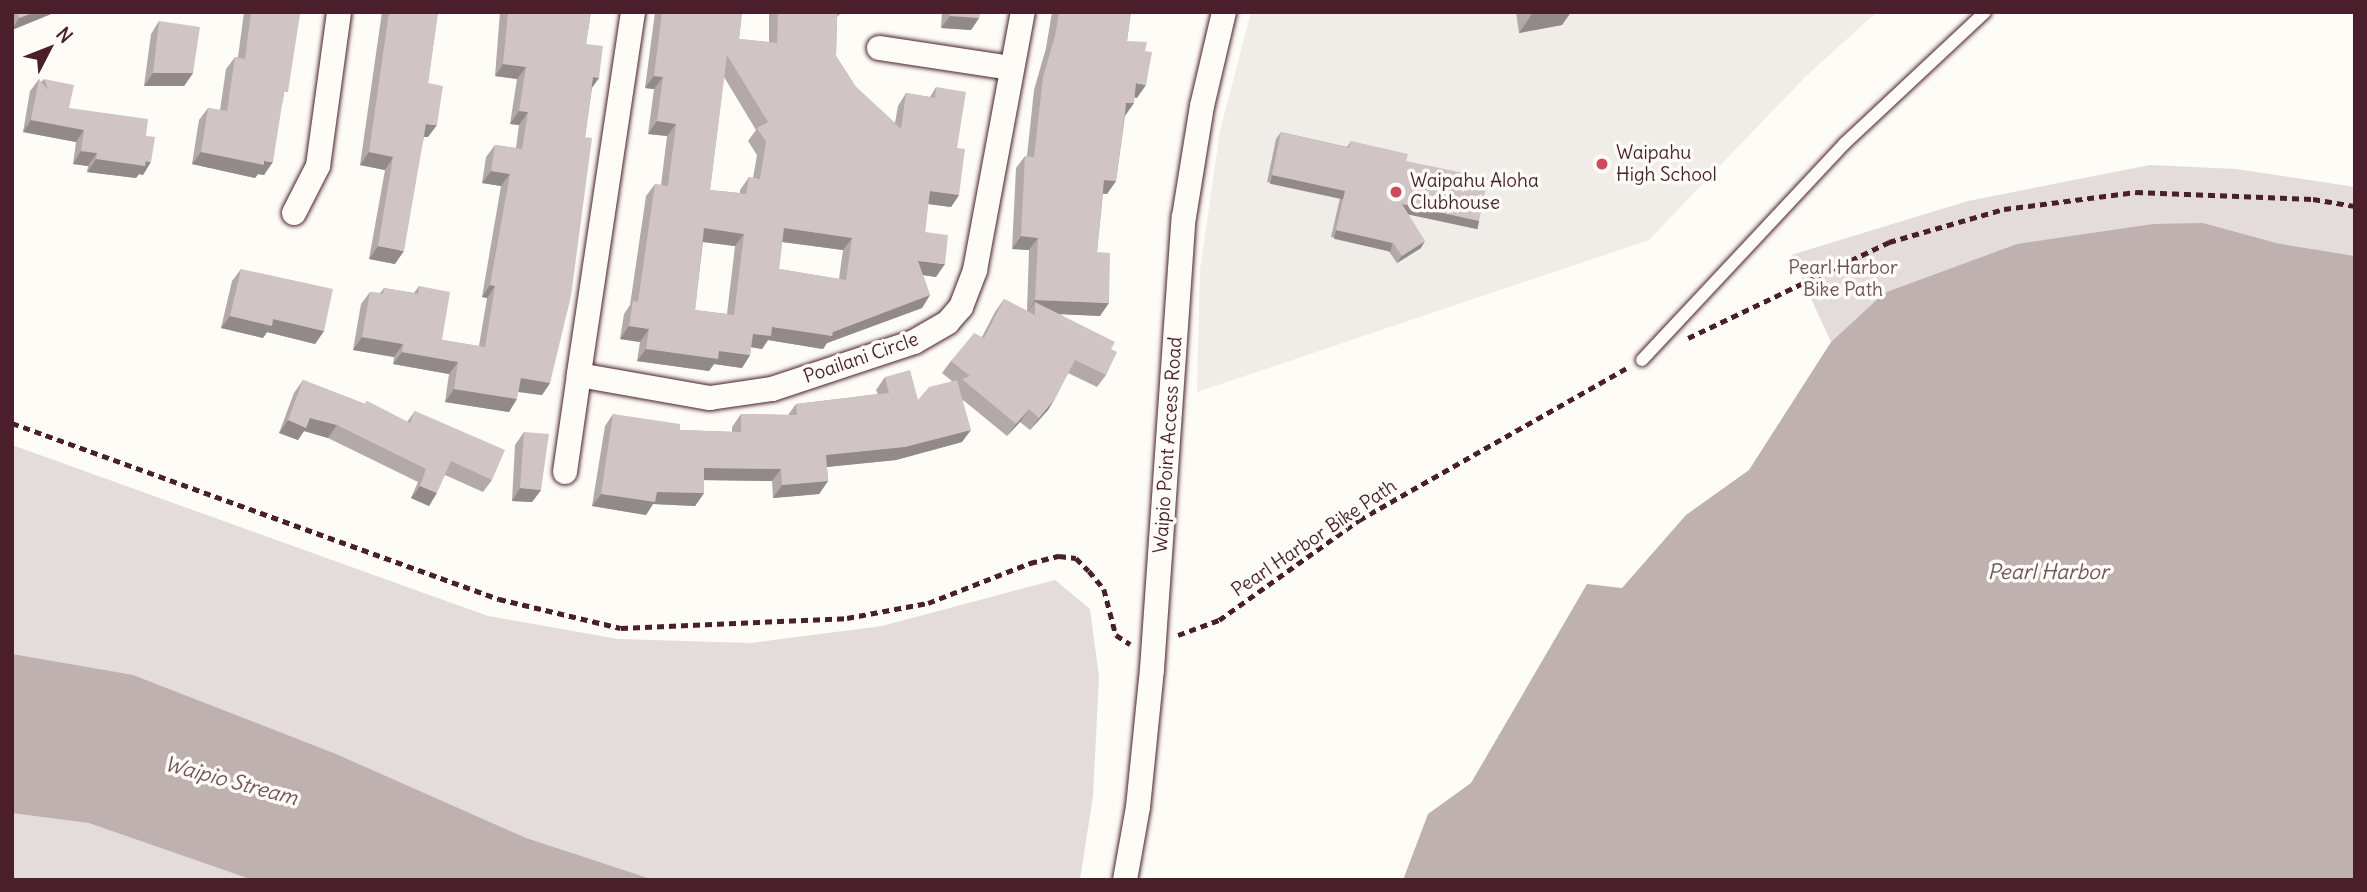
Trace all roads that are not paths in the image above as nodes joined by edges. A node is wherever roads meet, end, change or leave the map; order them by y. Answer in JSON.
{"nodes":[{"id":1,"x":339,"y":12,"type":"edge"},
{"id":2,"x":633,"y":12,"type":"edge"},
{"id":3,"x":1023,"y":12,"type":"edge"},
{"id":4,"x":1224,"y":12,"type":"edge"},
{"id":5,"x":1985,"y":12,"type":"edge"},
{"id":6,"x":880,"y":48,"type":"dead end"},
{"id":7,"x":1011,"y":68,"type":"junction"},
{"id":8,"x":294,"y":213,"type":"dead end"},
{"id":9,"x":1642,"y":360,"type":"road end"},
{"id":10,"x":579,"y":375,"type":"junction"},
{"id":11,"x":565,"y":472,"type":"dead end"},
{"id":12,"x":1125,"y":880,"type":"edge"}],
"edges":[{"from":1,"to":8,"type":"street"},
{"from":2,"to":10,"type":"street"},
{"from":3,"to":7,"type":"street","name":"Poailani Circle"},
{"from":4,"to":12,"type":"street","name":"Waipio Point Access Road"},
{"from":5,"to":9,"type":"lane"},
{"from":6,"to":7,"type":"street"},
{"from":7,"to":10,"type":"street","name":"Poailani Circle"},
{"from":10,"to":11,"type":"street"}]}
